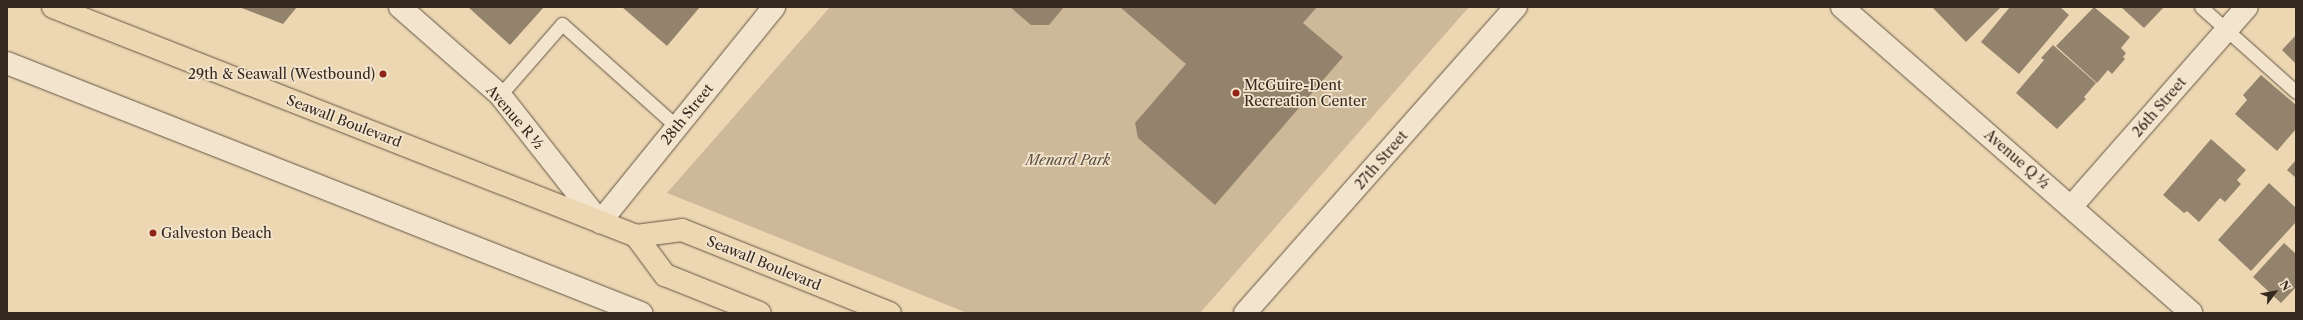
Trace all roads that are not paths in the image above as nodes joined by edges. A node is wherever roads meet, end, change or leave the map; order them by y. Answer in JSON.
{"nodes":[{"id":1,"x":400,"y":7,"type":"edge"},
{"id":2,"x":1516,"y":7,"type":"edge"},
{"id":3,"x":1842,"y":7,"type":"edge"},
{"id":4,"x":2201,"y":7,"type":"edge"},
{"id":5,"x":2247,"y":7,"type":"edge"},
{"id":6,"x":58,"y":8,"type":"edge"},
{"id":7,"x":767,"y":9,"type":"edge"},
{"id":8,"x":2227,"y":30,"type":"junction"},
{"id":9,"x":7,"y":63,"type":"edge"},
{"id":10,"x":2296,"y":92,"type":"edge"},
{"id":11,"x":500,"y":95,"type":"junction"},
{"id":12,"x":677,"y":127,"type":"junction"},
{"id":13,"x":2071,"y":207,"type":"junction"},
{"id":14,"x":600,"y":222,"type":"junction"},
{"id":15,"x":636,"y":236,"type":"junction"},
{"id":16,"x":641,"y":313,"type":"edge"},
{"id":17,"x":760,"y":313,"type":"edge"},
{"id":18,"x":890,"y":313,"type":"edge"},
{"id":19,"x":1246,"y":313,"type":"edge"},
{"id":20,"x":2191,"y":313,"type":"edge"}],
"edges":[{"from":1,"to":11,"type":"street","name":"Avenue R ½"},
{"from":2,"to":19,"type":"street","name":"27th Street"},
{"from":3,"to":13,"type":"street","name":"Avenue Q ½"},
{"from":4,"to":8,"type":"lane"},
{"from":5,"to":8,"type":"street","name":"26th Street"},
{"from":6,"to":14,"type":"main road","name":"Seawall Boulevard"},
{"from":7,"to":12,"type":"street","name":"28th Street"},
{"from":8,"to":10,"type":"lane"},
{"from":8,"to":13,"type":"street","name":"26th Street"},
{"from":9,"to":16,"type":"street"},
{"from":11,"to":12,"type":"lane"},
{"from":11,"to":14,"type":"street","name":"Avenue R ½"},
{"from":12,"to":14,"type":"street","name":"28th Street"},
{"from":13,"to":20,"type":"street","name":"Avenue Q ½"},
{"from":14,"to":15,"type":"main road","name":"Seawall Boulevard"},
{"from":15,"to":17,"type":"main road"},
{"from":15,"to":18,"type":"main road","name":"Seawall Boulevard"}]}
